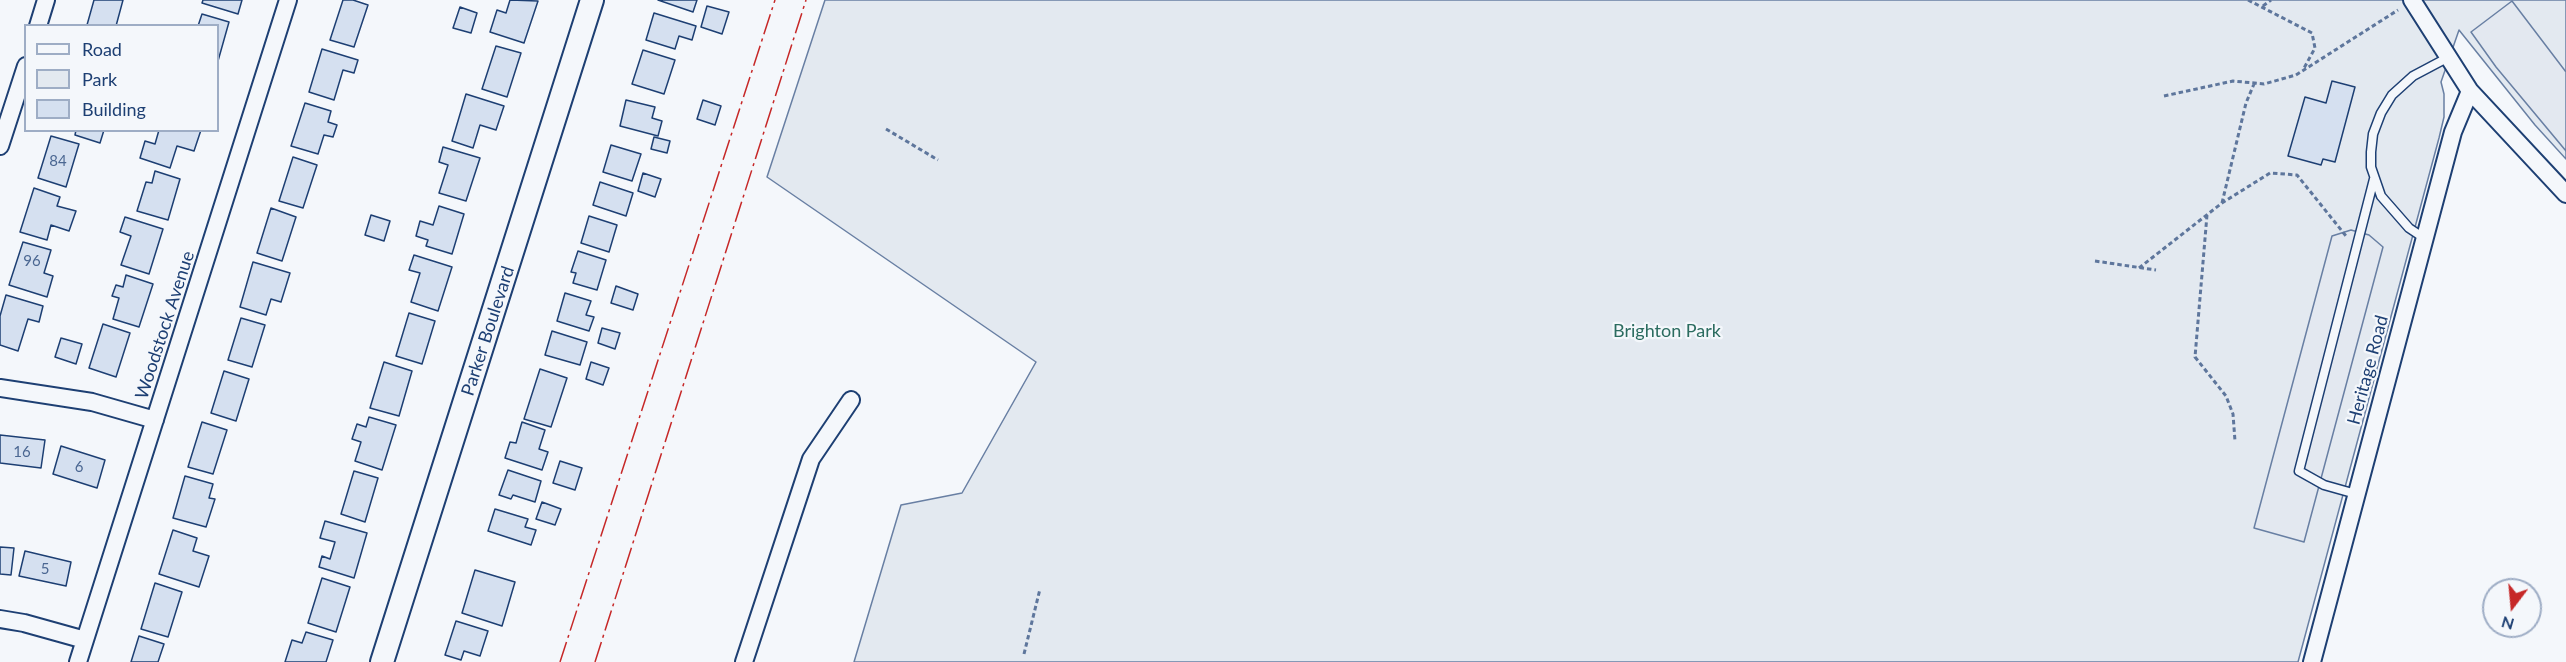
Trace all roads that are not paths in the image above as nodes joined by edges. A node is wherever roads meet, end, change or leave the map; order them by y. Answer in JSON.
{"nodes":[{"id":1,"x":46,"y":0,"type":"edge"},
{"id":2,"x":288,"y":0,"type":"edge"},
{"id":3,"x":592,"y":0,"type":"edge"},
{"id":4,"x":2412,"y":0,"type":"edge"},
{"id":5,"x":39,"y":24,"type":"edge"},
{"id":6,"x":2447,"y":58,"type":"junction"},
{"id":7,"x":24,"y":72,"type":"edge"},
{"id":8,"x":2470,"y":91,"type":"junction"},
{"id":9,"x":0,"y":146,"type":"edge"},
{"id":10,"x":2374,"y":179,"type":"junction"},
{"id":11,"x":2566,"y":194,"type":"edge"},
{"id":12,"x":2424,"y":238,"type":"junction"},
{"id":13,"x":0,"y":388,"type":"edge"},
{"id":14,"x":851,"y":400,"type":"dead end"},
{"id":15,"x":155,"y":420,"type":"junction"},
{"id":16,"x":2356,"y":494,"type":"junction"},
{"id":17,"x":0,"y":620,"type":"edge"},
{"id":18,"x":85,"y":640,"type":"junction"},
{"id":19,"x":78,"y":662,"type":"edge"},
{"id":20,"x":382,"y":662,"type":"edge"},
{"id":21,"x":744,"y":662,"type":"edge"},
{"id":22,"x":2312,"y":662,"type":"edge"}],
"edges":[{"from":1,"to":5,"type":"street"},
{"from":2,"to":15,"type":"street","name":"Woodstock Avenue"},
{"from":3,"to":20,"type":"street","name":"Parker Boulevard"},
{"from":4,"to":6,"type":"street"},
{"from":6,"to":8,"type":"street"},
{"from":6,"to":10,"type":"lane"},
{"from":7,"to":9,"type":"street"},
{"from":8,"to":11,"type":"street"},
{"from":8,"to":12,"type":"street","name":"Heritage Road"},
{"from":10,"to":12,"type":"lane"},
{"from":10,"to":16,"type":"lane"},
{"from":12,"to":16,"type":"street","name":"Heritage Road"},
{"from":13,"to":15,"type":"street"},
{"from":14,"to":21,"type":"street"},
{"from":15,"to":18,"type":"street","name":"Woodstock Avenue"},
{"from":16,"to":22,"type":"street","name":"Heritage Road"},
{"from":17,"to":18,"type":"street"},
{"from":18,"to":19,"type":"street","name":"Woodstock Avenue"}]}
